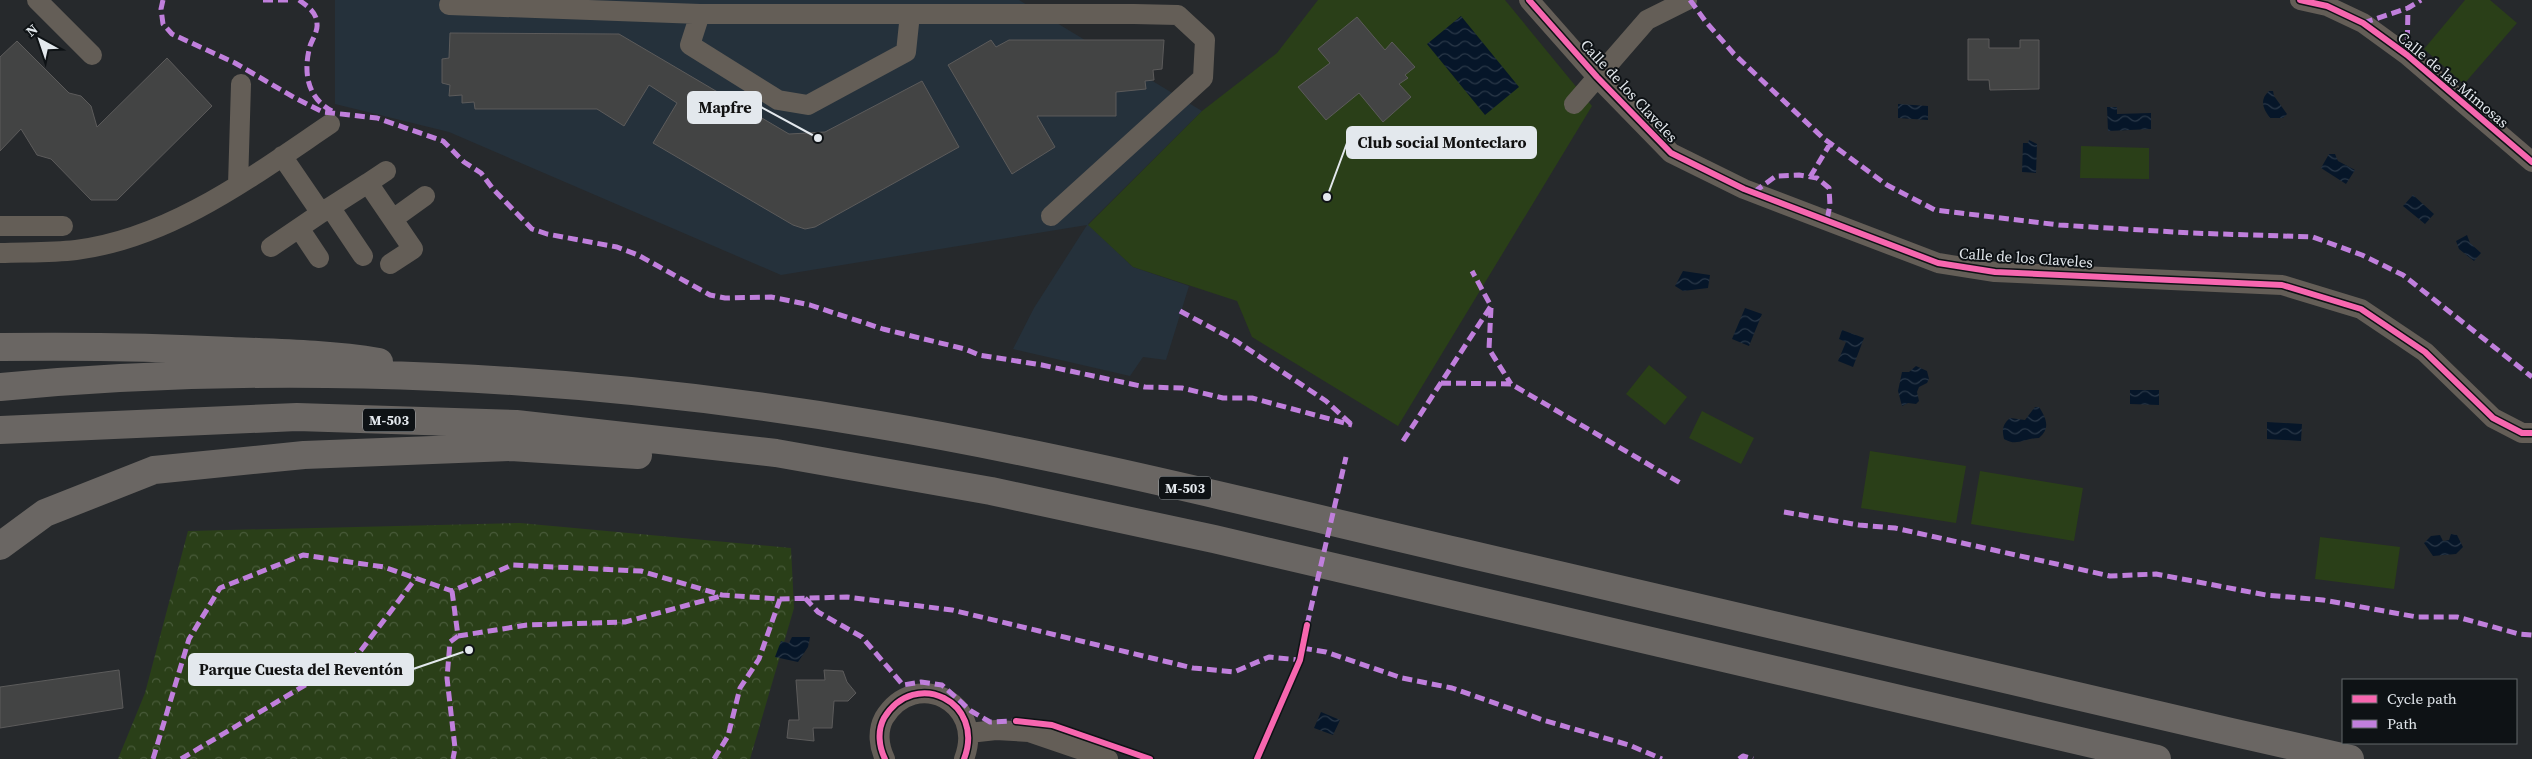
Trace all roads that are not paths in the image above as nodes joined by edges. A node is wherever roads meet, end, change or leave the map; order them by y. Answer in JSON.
{"nodes":[{"id":1,"x":37,"y":0,"type":"edge"},
{"id":2,"x":1529,"y":0,"type":"edge"},
{"id":3,"x":1687,"y":0,"type":"edge"},
{"id":4,"x":2300,"y":0,"type":"edge"},
{"id":5,"x":449,"y":5,"type":"dead end"},
{"id":6,"x":824,"y":7,"type":"edge"},
{"id":7,"x":1130,"y":7,"type":"edge"},
{"id":8,"x":700,"y":14,"type":"junction"},
{"id":9,"x":910,"y":14,"type":"junction"},
{"id":10,"x":92,"y":55,"type":"dead end"},
{"id":11,"x":1597,"y":77,"type":"junction"},
{"id":12,"x":241,"y":84,"type":"dead end"},
{"id":13,"x":1574,"y":104,"type":"dead end"},
{"id":14,"x":330,"y":124,"type":"dead end"},
{"id":15,"x":282,"y":156,"type":"junction"},
{"id":16,"x":2532,"y":162,"type":"edge"},
{"id":17,"x":386,"y":171,"type":"dead end"},
{"id":18,"x":368,"y":183,"type":"junction"},
{"id":19,"x":238,"y":185,"type":"junction"},
{"id":20,"x":425,"y":196,"type":"dead end"},
{"id":21,"x":325,"y":210,"type":"junction"},
{"id":22,"x":1050,"y":216,"type":"dead end"},
{"id":23,"x":394,"y":219,"type":"junction"},
{"id":24,"x":0,"y":226,"type":"edge"},
{"id":25,"x":64,"y":226,"type":"dead end"},
{"id":26,"x":299,"y":228,"type":"junction"},
{"id":27,"x":271,"y":247,"type":"dead end"},
{"id":28,"x":0,"y":253,"type":"edge"},
{"id":29,"x":363,"y":256,"type":"dead end"},
{"id":30,"x":319,"y":258,"type":"dead end"},
{"id":31,"x":390,"y":264,"type":"dead end"},
{"id":32,"x":0,"y":348,"type":"edge"},
{"id":33,"x":499,"y":380,"type":"junction"},
{"id":34,"x":0,"y":387,"type":"edge"},
{"id":35,"x":0,"y":430,"type":"edge"},
{"id":36,"x":2532,"y":433,"type":"edge"},
{"id":37,"x":776,"y":452,"type":"junction"},
{"id":38,"x":0,"y":546,"type":"edge"},
{"id":39,"x":969,"y":732,"type":"junction"},
{"id":40,"x":885,"y":759,"type":"edge"},
{"id":41,"x":964,"y":759,"type":"edge"},
{"id":42,"x":1108,"y":759,"type":"edge"},
{"id":43,"x":2157,"y":759,"type":"edge"},
{"id":44,"x":2350,"y":759,"type":"edge"}],
"edges":[{"from":1,"to":10,"type":"street"},
{"from":2,"to":11,"type":"street","name":"Calle de los Claveles"},
{"from":3,"to":11,"type":"street"},
{"from":4,"to":16,"type":"street","name":"Calle de las Mimosas"},
{"from":5,"to":8,"type":"street"},
{"from":6,"to":8,"type":"street"},
{"from":6,"to":9,"type":"street"},
{"from":7,"to":9,"type":"street"},
{"from":7,"to":22,"type":"street"},
{"from":8,"to":9,"type":"street"},
{"from":11,"to":13,"type":"street"},
{"from":11,"to":36,"type":"street","name":"Calle de los Claveles"},
{"from":12,"to":19,"type":"street"},
{"from":14,"to":15,"type":"street"},
{"from":15,"to":19,"type":"street"},
{"from":15,"to":21,"type":"street"},
{"from":17,"to":18,"type":"street"},
{"from":18,"to":21,"type":"street"},
{"from":18,"to":23,"type":"street"},
{"from":19,"to":28,"type":"street"},
{"from":20,"to":23,"type":"street"},
{"from":21,"to":26,"type":"street"},
{"from":21,"to":29,"type":"street"},
{"from":23,"to":31,"type":"street"},
{"from":24,"to":25,"type":"street"},
{"from":26,"to":27,"type":"street"},
{"from":26,"to":30,"type":"street"},
{"from":32,"to":33,"type":"highway","number":"M-503"},
{"from":33,"to":34,"type":"highway","number":"M-503"},
{"from":33,"to":44,"type":"highway","number":"M-503"},
{"from":35,"to":37,"type":"highway","number":"M-503"},
{"from":37,"to":38,"type":"highway"},
{"from":37,"to":43,"type":"highway","number":"M-503"},
{"from":39,"to":40,"type":"street"},
{"from":39,"to":41,"type":"street"},
{"from":39,"to":42,"type":"street"}]}
